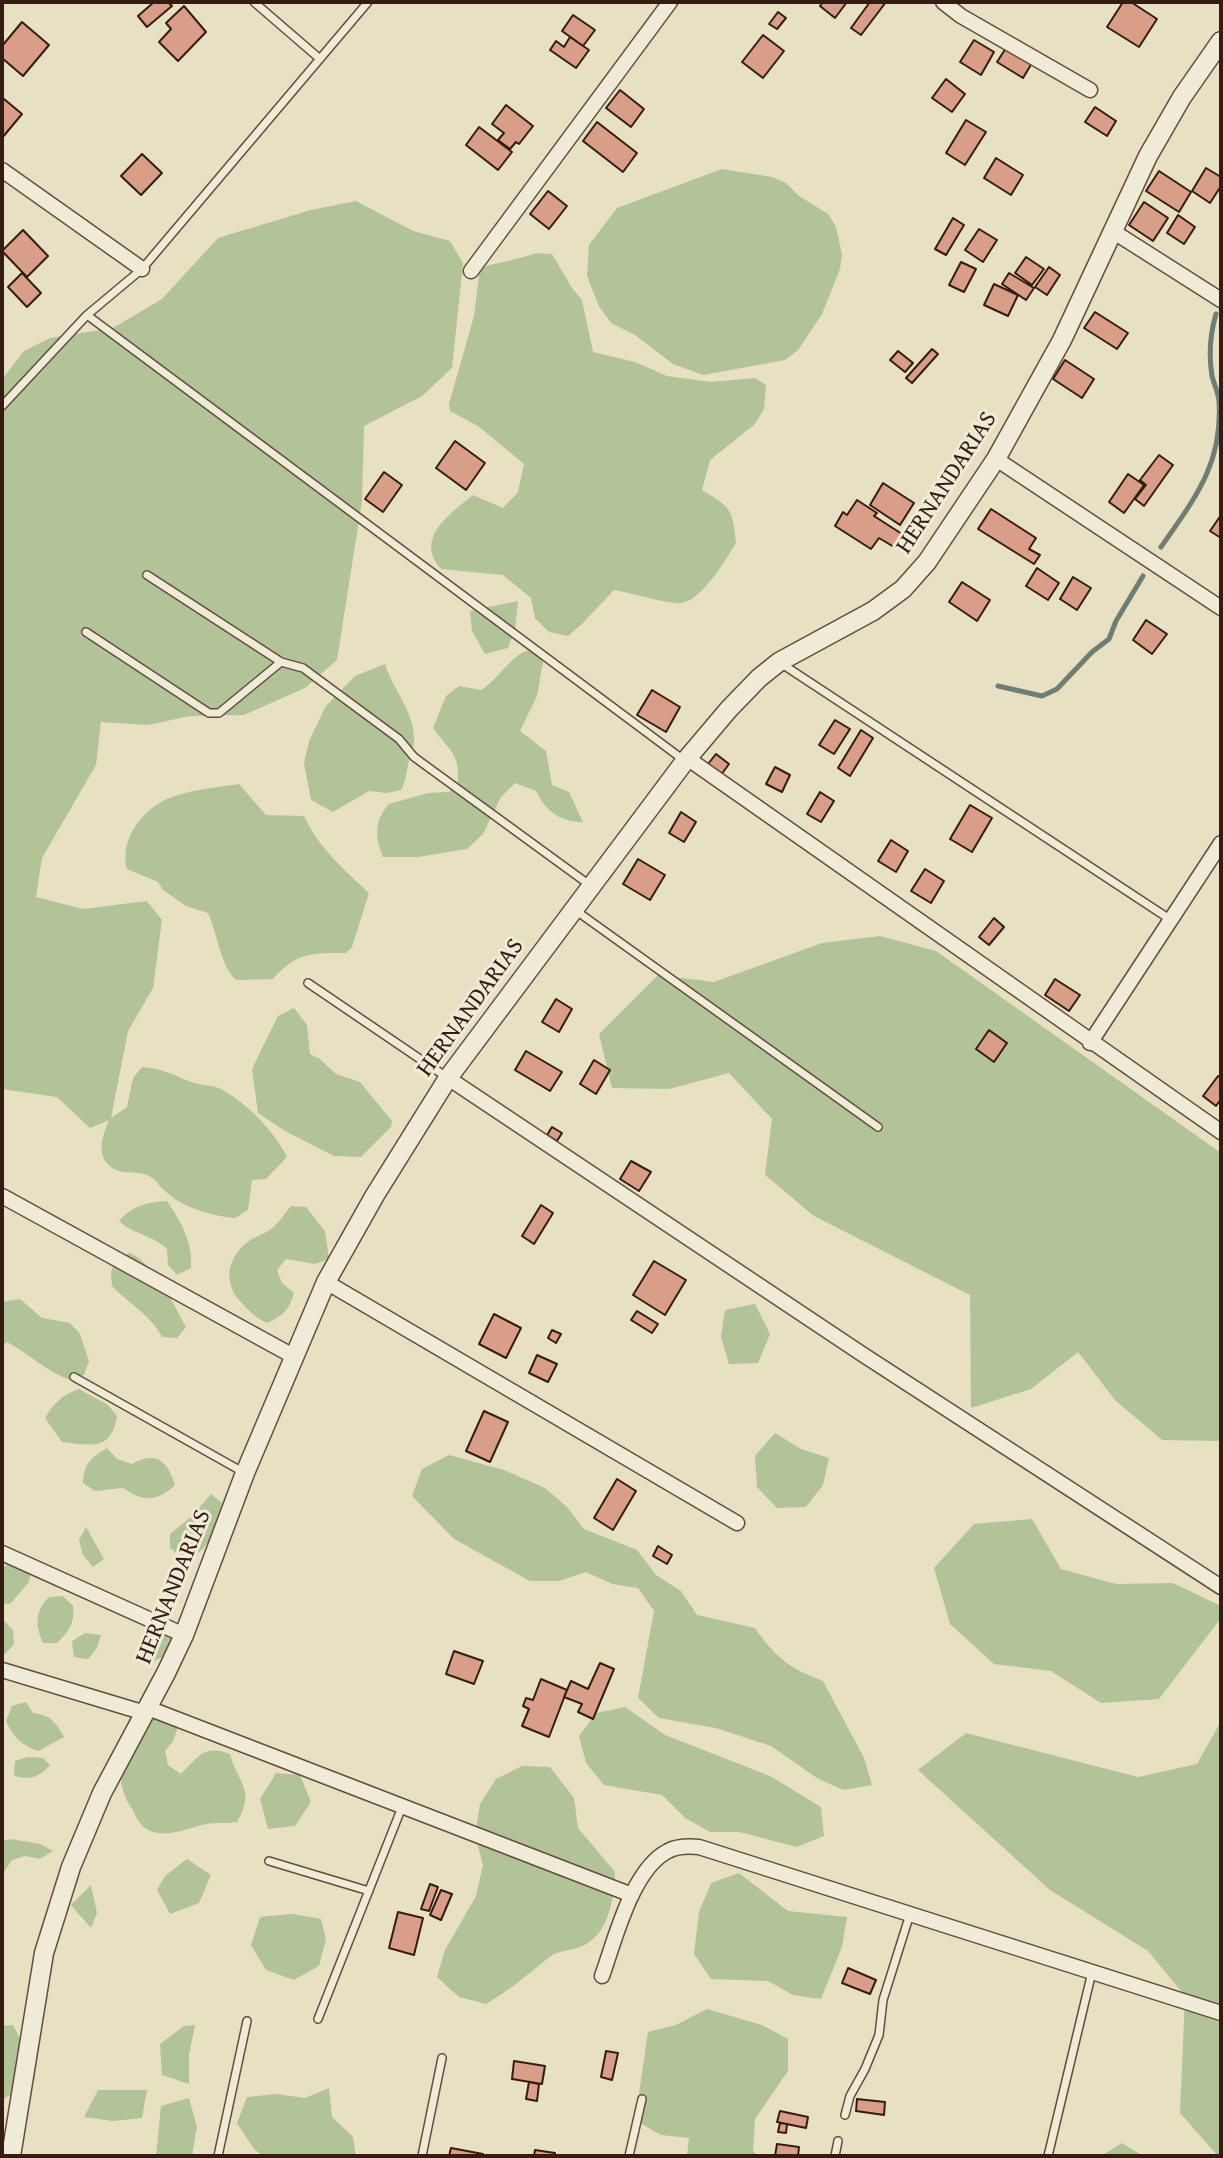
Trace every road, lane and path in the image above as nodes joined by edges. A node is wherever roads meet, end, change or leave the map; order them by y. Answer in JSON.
{"nodes":[{"id":1,"x":254,"y":2,"type":"edge"},
{"id":2,"x":368,"y":2,"type":"edge"},
{"id":3,"x":670,"y":2,"type":"edge"},
{"id":4,"x":943,"y":2,"type":"edge"},
{"id":5,"x":1221,"y":41,"type":"edge"},
{"id":6,"x":320,"y":59,"type":"junction"},
{"id":7,"x":1090,"y":90,"type":"dead end"},
{"id":8,"x":2,"y":170,"type":"edge"},
{"id":9,"x":1114,"y":232,"type":"junction"},
{"id":10,"x":142,"y":269,"type":"junction"},
{"id":11,"x":471,"y":271,"type":"dead end"},
{"id":12,"x":1221,"y":300,"type":"edge"},
{"id":13,"x":87,"y":315,"type":"junction"},
{"id":14,"x":2,"y":406,"type":"edge"},
{"id":15,"x":996,"y":459,"type":"junction"},
{"id":16,"x":147,"y":575,"type":"dead end"},
{"id":17,"x":1221,"y":608,"type":"edge"},
{"id":18,"x":86,"y":632,"type":"dead end"},
{"id":19,"x":281,"y":662,"type":"junction"},
{"id":20,"x":779,"y":662,"type":"junction"},
{"id":21,"x":686,"y":760,"type":"junction"},
{"id":22,"x":1221,"y":843,"type":"edge"},
{"id":23,"x":591,"y":886,"type":"junction"},
{"id":24,"x":574,"y":909,"type":"junction"},
{"id":25,"x":1171,"y":920,"type":"junction"},
{"id":26,"x":308,"y":983,"type":"dead end"},
{"id":27,"x":1090,"y":1043,"type":"junction"},
{"id":28,"x":448,"y":1078,"type":"junction"},
{"id":29,"x":878,"y":1127,"type":"dead end"},
{"id":30,"x":1221,"y":1132,"type":"edge"},
{"id":31,"x":2,"y":1196,"type":"edge"},
{"id":32,"x":326,"y":1282,"type":"junction"},
{"id":33,"x":293,"y":1356,"type":"junction"},
{"id":34,"x":74,"y":1377,"type":"dead end"},
{"id":35,"x":245,"y":1473,"type":"junction"},
{"id":36,"x":737,"y":1523,"type":"dead end"},
{"id":37,"x":2,"y":1553,"type":"edge"},
{"id":38,"x":1221,"y":1587,"type":"edge"},
{"id":39,"x":184,"y":1635,"type":"junction"},
{"id":40,"x":2,"y":1670,"type":"edge"},
{"id":41,"x":146,"y":1711,"type":"junction"},
{"id":42,"x":402,"y":1807,"type":"junction"},
{"id":43,"x":269,"y":1861,"type":"dead end"},
{"id":44,"x":369,"y":1891,"type":"junction"},
{"id":45,"x":632,"y":1895,"type":"junction"},
{"id":46,"x":910,"y":1914,"type":"junction"},
{"id":47,"x":1092,"y":1972,"type":"junction"},
{"id":48,"x":602,"y":1976,"type":"dead end"},
{"id":49,"x":1221,"y":2013,"type":"edge"},
{"id":50,"x":318,"y":2019,"type":"dead end"},
{"id":51,"x":247,"y":2021,"type":"dead end"},
{"id":52,"x":442,"y":2058,"type":"dead end"},
{"id":53,"x":642,"y":2099,"type":"dead end"},
{"id":54,"x":845,"y":2115,"type":"dead end"},
{"id":55,"x":838,"y":2141,"type":"dead end"},
{"id":56,"x":11,"y":2156,"type":"edge"},
{"id":57,"x":218,"y":2156,"type":"edge"},
{"id":58,"x":422,"y":2156,"type":"edge"},
{"id":59,"x":629,"y":2156,"type":"edge"},
{"id":60,"x":835,"y":2156,"type":"edge"},
{"id":61,"x":1048,"y":2156,"type":"edge"}],
"edges":[{"from":1,"to":6,"type":"lane"},
{"from":2,"to":6,"type":"lane"},
{"from":3,"to":11,"type":"street"},
{"from":4,"to":7,"type":"street"},
{"from":5,"to":9,"type":"street","name":"HERNANDARIAS"},
{"from":6,"to":10,"type":"lane"},
{"from":8,"to":10,"type":"street"},
{"from":9,"to":12,"type":"street"},
{"from":9,"to":15,"type":"street","name":"HERNANDARIAS"},
{"from":10,"to":13,"type":"lane"},
{"from":13,"to":14,"type":"lane"},
{"from":13,"to":21,"type":"lane"},
{"from":15,"to":17,"type":"street"},
{"from":15,"to":20,"type":"street","name":"HERNANDARIAS"},
{"from":16,"to":19,"type":"lane"},
{"from":18,"to":19,"type":"lane"},
{"from":19,"to":23,"type":"lane"},
{"from":20,"to":21,"type":"street","name":"HERNANDARIAS"},
{"from":20,"to":25,"type":"lane"},
{"from":21,"to":23,"type":"street","name":"HERNANDARIAS"},
{"from":21,"to":27,"type":"street"},
{"from":22,"to":25,"type":"street"},
{"from":23,"to":24,"type":"street","name":"HERNANDARIAS"},
{"from":24,"to":28,"type":"street","name":"HERNANDARIAS"},
{"from":24,"to":29,"type":"lane"},
{"from":25,"to":27,"type":"street"},
{"from":26,"to":28,"type":"lane"},
{"from":27,"to":30,"type":"street"},
{"from":28,"to":32,"type":"street","name":"HERNANDARIAS"},
{"from":28,"to":38,"type":"street"},
{"from":31,"to":33,"type":"street"},
{"from":32,"to":33,"type":"street","name":"HERNANDARIAS"},
{"from":32,"to":36,"type":"street"},
{"from":33,"to":35,"type":"street","name":"HERNANDARIAS"},
{"from":34,"to":35,"type":"lane"},
{"from":35,"to":39,"type":"street","name":"HERNANDARIAS"},
{"from":37,"to":39,"type":"street"},
{"from":39,"to":41,"type":"street","name":"HERNANDARIAS"},
{"from":40,"to":41,"type":"street"},
{"from":41,"to":42,"type":"street"},
{"from":41,"to":56,"type":"street","name":"HERNANDARIAS"},
{"from":42,"to":44,"type":"lane"},
{"from":42,"to":45,"type":"street"},
{"from":43,"to":44,"type":"lane"},
{"from":44,"to":50,"type":"lane"},
{"from":45,"to":46,"type":"street"},
{"from":45,"to":48,"type":"street"},
{"from":46,"to":47,"type":"street"},
{"from":46,"to":54,"type":"lane"},
{"from":47,"to":49,"type":"street"},
{"from":47,"to":61,"type":"lane"},
{"from":51,"to":57,"type":"lane"},
{"from":52,"to":58,"type":"lane"},
{"from":53,"to":59,"type":"lane"},
{"from":55,"to":60,"type":"lane"}]}
